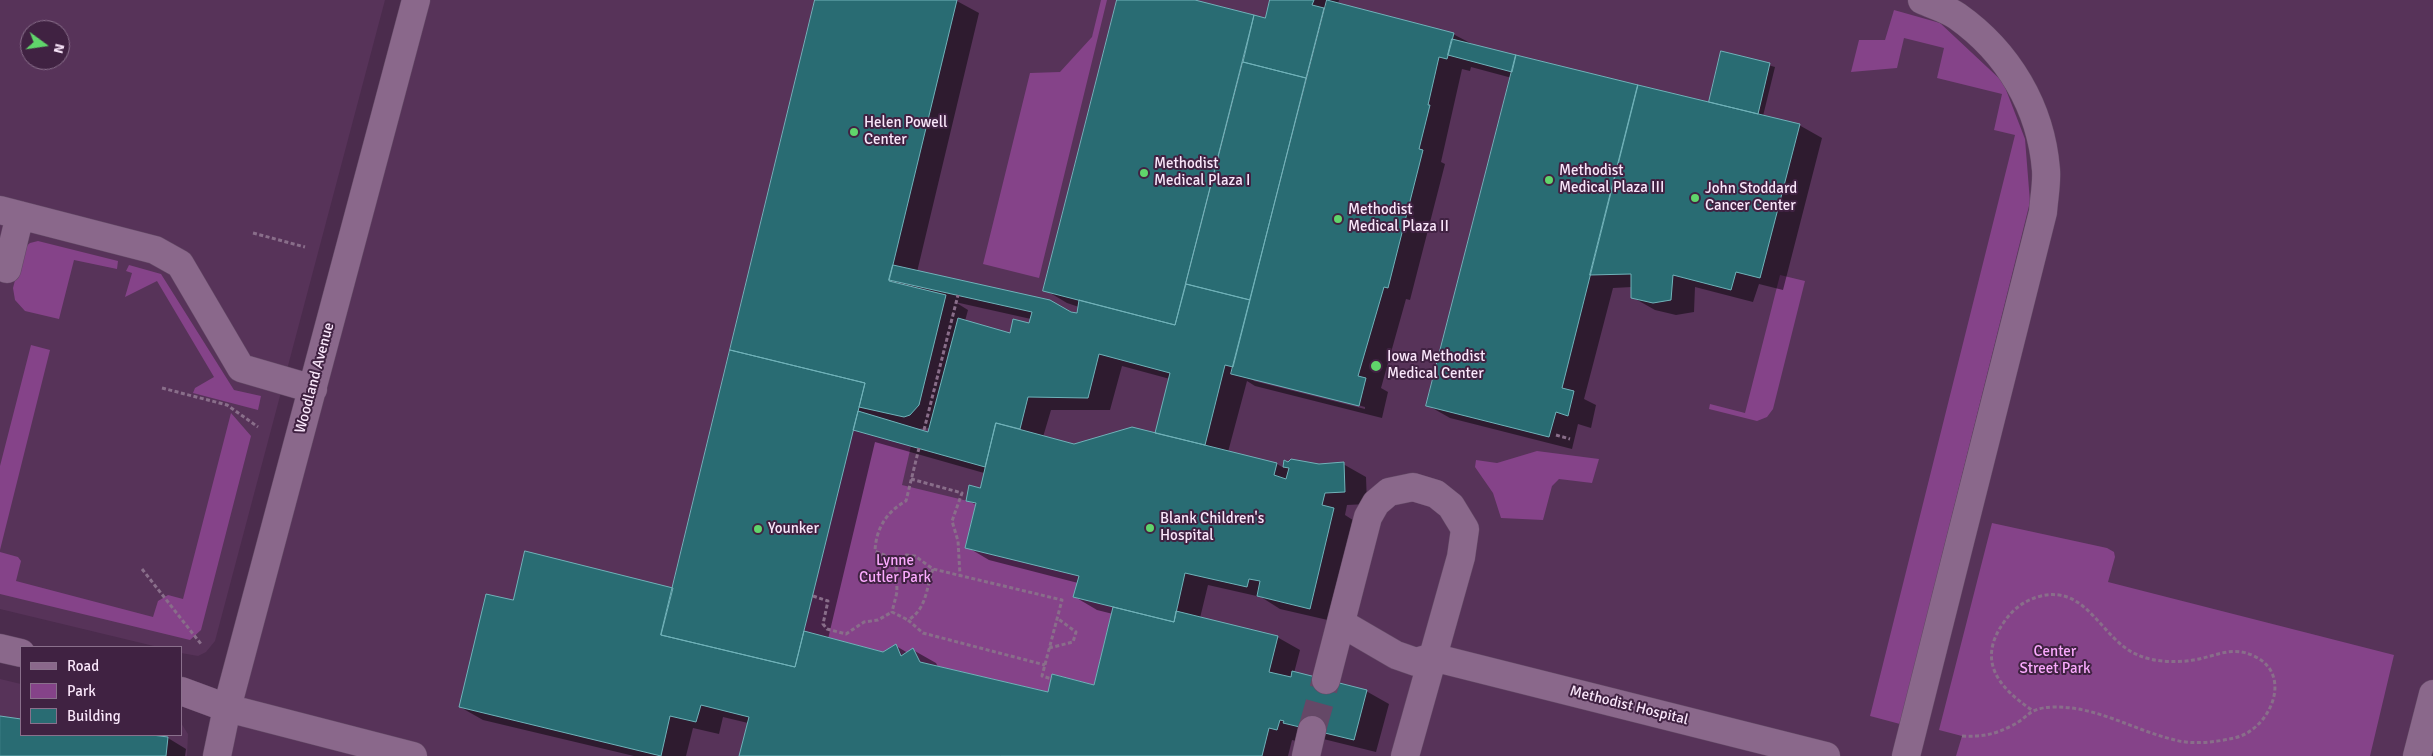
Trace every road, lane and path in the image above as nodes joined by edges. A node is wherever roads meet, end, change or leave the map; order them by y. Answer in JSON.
{"nodes":[{"id":1,"x":416,"y":0,"type":"edge"},
{"id":2,"x":1922,"y":0,"type":"edge"},
{"id":3,"x":10,"y":213,"type":"edge"},
{"id":4,"x":253,"y":233,"type":"dead end"},
{"id":5,"x":305,"y":247,"type":"dead end"},
{"id":6,"x":7,"y":269,"type":"dead end"},
{"id":7,"x":958,"y":295,"type":"dead end"},
{"id":8,"x":162,"y":388,"type":"dead end"},
{"id":9,"x":313,"y":389,"type":"junction"},
{"id":10,"x":258,"y":427,"type":"dead end"},
{"id":11,"x":924,"y":430,"type":"dead end"},
{"id":12,"x":1556,"y":435,"type":"dead end"},
{"id":13,"x":1570,"y":439,"type":"dead end"},
{"id":14,"x":919,"y":448,"type":"dead end"},
{"id":15,"x":911,"y":479,"type":"junction"},
{"id":16,"x":896,"y":560,"type":"junction"},
{"id":17,"x":142,"y":569,"type":"dead end"},
{"id":18,"x":933,"y":569,"type":"junction"},
{"id":19,"x":960,"y":575,"type":"junction"},
{"id":20,"x":812,"y":596,"type":"dead end"},
{"id":21,"x":892,"y":612,"type":"junction"},
{"id":22,"x":1057,"y":618,"type":"junction"},
{"id":23,"x":908,"y":620,"type":"junction"},
{"id":24,"x":1341,"y":623,"type":"junction"},
{"id":25,"x":201,"y":644,"type":"dead end"},
{"id":26,"x":0,"y":648,"type":"edge"},
{"id":27,"x":1049,"y":648,"type":"junction"},
{"id":28,"x":20,"y":654,"type":"edge"},
{"id":29,"x":1432,"y":657,"type":"junction"},
{"id":30,"x":1045,"y":665,"type":"junction"},
{"id":31,"x":1052,"y":679,"type":"dead end"},
{"id":32,"x":1326,"y":680,"type":"tunnel mouth"},
{"id":33,"x":182,"y":691,"type":"edge"},
{"id":34,"x":2433,"y":694,"type":"edge"},
{"id":35,"x":227,"y":708,"type":"junction"},
{"id":36,"x":2032,"y":710,"type":"junction"},
{"id":37,"x":1962,"y":736,"type":"dead end"},
{"id":38,"x":217,"y":756,"type":"edge"},
{"id":39,"x":413,"y":756,"type":"edge"},
{"id":40,"x":1405,"y":756,"type":"edge"},
{"id":41,"x":1826,"y":756,"type":"edge"},
{"id":42,"x":1906,"y":756,"type":"edge"},
{"id":43,"x":2417,"y":756,"type":"edge"}],
"edges":[{"from":1,"to":9,"type":"street","name":"Woodland Avenue"},
{"from":2,"to":42,"type":"street"},
{"from":3,"to":6,"type":"street"},
{"from":3,"to":9,"type":"street"},
{"from":4,"to":5,"type":"path"},
{"from":7,"to":11,"type":"path"},
{"from":8,"to":10,"type":"path"},
{"from":9,"to":35,"type":"street","name":"Woodland Avenue"},
{"from":12,"to":13,"type":"path"},
{"from":14,"to":15,"type":"path"},
{"from":15,"to":16,"type":"path"},
{"from":15,"to":19,"type":"path"},
{"from":16,"to":18,"type":"path"},
{"from":16,"to":21,"type":"path"},
{"from":17,"to":25,"type":"path"},
{"from":18,"to":19,"type":"path"},
{"from":18,"to":23,"type":"path"},
{"from":19,"to":22,"type":"path"},
{"from":20,"to":21,"type":"path"},
{"from":21,"to":23,"type":"path"},
{"from":22,"to":27,"type":"path"},
{"from":22,"to":27,"type":"path"},
{"from":23,"to":30,"type":"path"},
{"from":24,"to":29,"type":"street","name":"Methodist Hospital"},
{"from":24,"to":29,"type":"street"},
{"from":24,"to":32,"type":"street"},
{"from":26,"to":28,"type":"street"},
{"from":27,"to":30,"type":"path"},
{"from":29,"to":40,"type":"street"},
{"from":29,"to":41,"type":"street","name":"Methodist Hospital"},
{"from":30,"to":31,"type":"path"},
{"from":33,"to":35,"type":"street"},
{"from":34,"to":43,"type":"street"},
{"from":35,"to":38,"type":"street","name":"Woodland Avenue"},
{"from":35,"to":39,"type":"street"},
{"from":36,"to":36,"type":"path"},
{"from":36,"to":37,"type":"path"}]}
